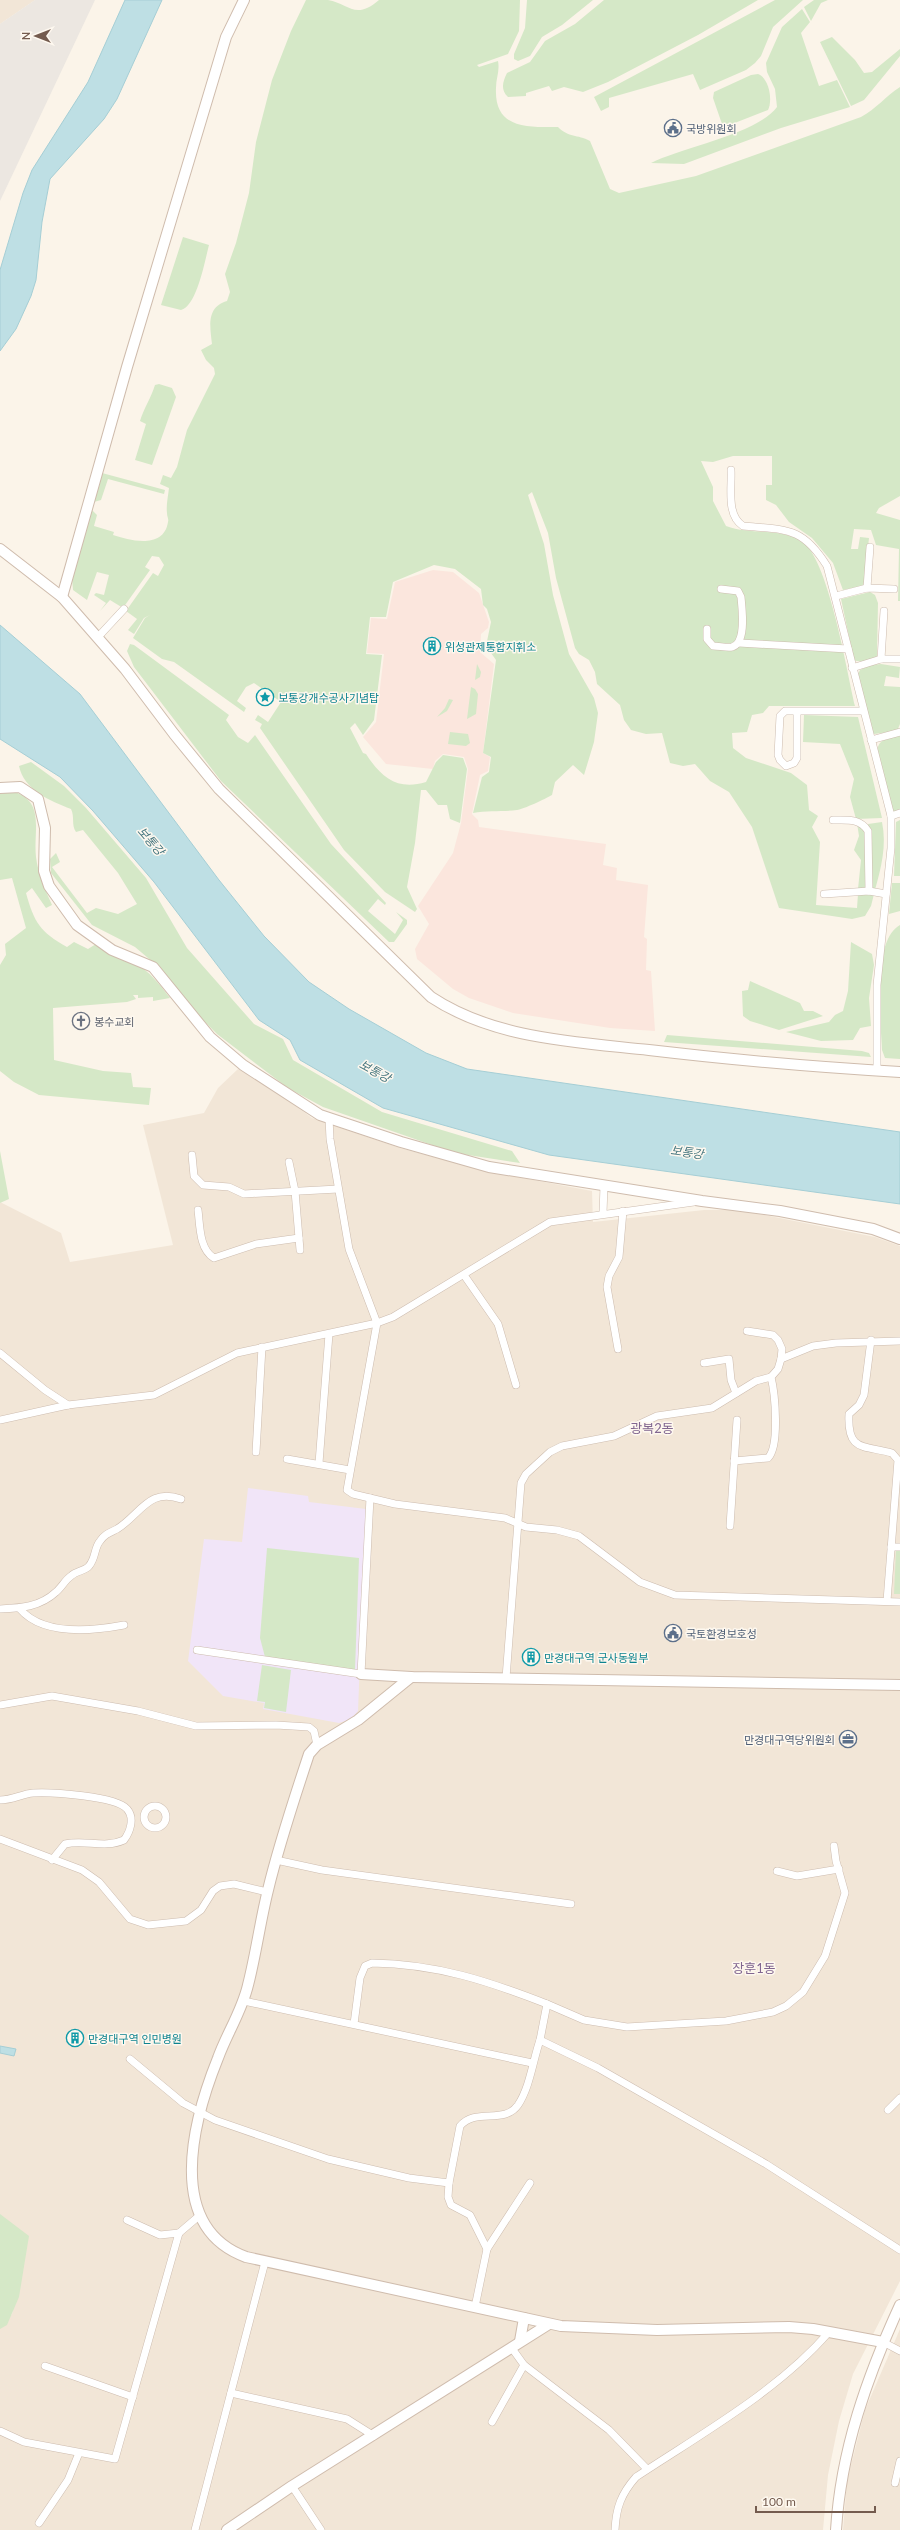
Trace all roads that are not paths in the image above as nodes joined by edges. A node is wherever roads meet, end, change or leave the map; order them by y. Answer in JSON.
{"nodes":[{"id":1,"x":244,"y":0,"type":"edge"},
{"id":2,"x":731,"y":470,"type":"dead end"},
{"id":3,"x":870,"y":547,"type":"dead end"},
{"id":4,"x":0,"y":549,"type":"edge"},
{"id":5,"x":867,"y":588,"type":"junction"},
{"id":6,"x":721,"y":589,"type":"dead end"},
{"id":7,"x":894,"y":589,"type":"dead end"},
{"id":8,"x":836,"y":596,"type":"junction"},
{"id":9,"x":62,"y":597,"type":"junction"},
{"id":10,"x":124,"y":609,"type":"dead end"},
{"id":11,"x":884,"y":611,"type":"dead end"},
{"id":12,"x":707,"y":630,"type":"dead end"},
{"id":13,"x":98,"y":637,"type":"junction"},
{"id":14,"x":739,"y":644,"type":"junction"},
{"id":15,"x":848,"y":649,"type":"junction"},
{"id":16,"x":881,"y":659,"type":"junction"},
{"id":17,"x":900,"y":659,"type":"edge"},
{"id":18,"x":852,"y":668,"type":"junction"},
{"id":19,"x":797,"y":711,"type":"junction"},
{"id":20,"x":863,"y":711,"type":"junction"},
{"id":21,"x":900,"y":732,"type":"edge"},
{"id":22,"x":871,"y":740,"type":"junction"},
{"id":23,"x":0,"y":788,"type":"edge"},
{"id":24,"x":900,"y":813,"type":"edge"},
{"id":25,"x":891,"y":816,"type":"junction"},
{"id":26,"x":833,"y":820,"type":"dead end"},
{"id":27,"x":869,"y":891,"type":"junction"},
{"id":28,"x":824,"y":894,"type":"dead end"},
{"id":29,"x":886,"y":894,"type":"junction"},
{"id":30,"x":877,"y":1071,"type":"junction"},
{"id":31,"x":900,"y":1072,"type":"edge"},
{"id":32,"x":329,"y":1118,"type":"junction"},
{"id":33,"x":192,"y":1155,"type":"dead end"},
{"id":34,"x":289,"y":1162,"type":"dead end"},
{"id":35,"x":604,"y":1186,"type":"junction"},
{"id":36,"x":338,"y":1189,"type":"junction"},
{"id":37,"x":295,"y":1191,"type":"junction"},
{"id":38,"x":702,"y":1201,"type":"junction"},
{"id":39,"x":198,"y":1210,"type":"dead end"},
{"id":40,"x":623,"y":1211,"type":"junction"},
{"id":41,"x":603,"y":1213,"type":"junction"},
{"id":42,"x":299,"y":1238,"type":"junction"},
{"id":43,"x":900,"y":1239,"type":"edge"},
{"id":44,"x":300,"y":1250,"type":"dead end"},
{"id":45,"x":464,"y":1274,"type":"junction"},
{"id":46,"x":377,"y":1323,"type":"junction"},
{"id":47,"x":747,"y":1330,"type":"dead end"},
{"id":48,"x":329,"y":1334,"type":"junction"},
{"id":49,"x":871,"y":1340,"type":"junction"},
{"id":50,"x":900,"y":1341,"type":"edge"},
{"id":51,"x":262,"y":1347,"type":"junction"},
{"id":52,"x":618,"y":1349,"type":"dead end"},
{"id":53,"x":0,"y":1353,"type":"edge"},
{"id":54,"x":781,"y":1359,"type":"junction"},
{"id":55,"x":704,"y":1363,"type":"dead end"},
{"id":56,"x":771,"y":1377,"type":"junction"},
{"id":57,"x":516,"y":1385,"type":"dead end"},
{"id":58,"x":736,"y":1393,"type":"junction"},
{"id":59,"x":68,"y":1405,"type":"junction"},
{"id":60,"x":0,"y":1420,"type":"edge"},
{"id":61,"x":737,"y":1420,"type":"dead end"},
{"id":62,"x":256,"y":1452,"type":"dead end"},
{"id":63,"x":287,"y":1459,"type":"dead end"},
{"id":64,"x":734,"y":1461,"type":"junction"},
{"id":65,"x":319,"y":1463,"type":"junction"},
{"id":66,"x":350,"y":1470,"type":"junction"},
{"id":67,"x":370,"y":1498,"type":"junction"},
{"id":68,"x":181,"y":1499,"type":"dead end"},
{"id":69,"x":519,"y":1524,"type":"junction"},
{"id":70,"x":730,"y":1526,"type":"dead end"},
{"id":71,"x":891,"y":1547,"type":"junction"},
{"id":72,"x":900,"y":1547,"type":"edge"},
{"id":73,"x":887,"y":1601,"type":"junction"},
{"id":74,"x":900,"y":1602,"type":"edge"},
{"id":75,"x":0,"y":1609,"type":"edge"},
{"id":76,"x":20,"y":1609,"type":"junction"},
{"id":77,"x":124,"y":1625,"type":"dead end"},
{"id":78,"x":197,"y":1650,"type":"dead end"},
{"id":79,"x":361,"y":1674,"type":"junction"},
{"id":80,"x":411,"y":1677,"type":"junction"},
{"id":81,"x":506,"y":1678,"type":"junction"},
{"id":82,"x":900,"y":1685,"type":"edge"},
{"id":83,"x":0,"y":1705,"type":"edge"},
{"id":84,"x":317,"y":1745,"type":"junction"},
{"id":85,"x":0,"y":1800,"type":"edge"},
{"id":86,"x":145,"y":1819,"type":"dead end"},
{"id":87,"x":131,"y":1820,"type":"junction"},
{"id":88,"x":0,"y":1839,"type":"edge"},
{"id":89,"x":834,"y":1846,"type":"dead end"},
{"id":90,"x":52,"y":1860,"type":"junction"},
{"id":91,"x":276,"y":1860,"type":"junction"},
{"id":92,"x":839,"y":1869,"type":"junction"},
{"id":93,"x":776,"y":1871,"type":"dead end"},
{"id":94,"x":267,"y":1892,"type":"junction"},
{"id":95,"x":571,"y":1904,"type":"dead end"},
{"id":96,"x":244,"y":2001,"type":"junction"},
{"id":97,"x":547,"y":2004,"type":"junction"},
{"id":98,"x":354,"y":2024,"type":"junction"},
{"id":99,"x":540,"y":2040,"type":"junction"},
{"id":100,"x":130,"y":2059,"type":"dead end"},
{"id":101,"x":532,"y":2063,"type":"junction"},
{"id":102,"x":900,"y":2098,"type":"edge"},
{"id":103,"x":888,"y":2110,"type":"dead end"},
{"id":104,"x":200,"y":2114,"type":"junction"},
{"id":105,"x":449,"y":2183,"type":"junction"},
{"id":106,"x":530,"y":2183,"type":"dead end"},
{"id":107,"x":199,"y":2216,"type":"junction"},
{"id":108,"x":127,"y":2220,"type":"dead end"},
{"id":109,"x":179,"y":2233,"type":"junction"},
{"id":110,"x":487,"y":2249,"type":"junction"},
{"id":111,"x":900,"y":2250,"type":"edge"},
{"id":112,"x":265,"y":2262,"type":"junction"},
{"id":113,"x":900,"y":2305,"type":"edge"},
{"id":114,"x":475,"y":2307,"type":"junction"},
{"id":115,"x":524,"y":2318,"type":"junction"},
{"id":116,"x":549,"y":2324,"type":"junction"},
{"id":117,"x":829,"y":2332,"type":"junction"},
{"id":118,"x":520,"y":2341,"type":"junction"},
{"id":119,"x":883,"y":2342,"type":"junction"},
{"id":120,"x":511,"y":2347,"type":"junction"},
{"id":121,"x":900,"y":2351,"type":"edge"},
{"id":122,"x":524,"y":2365,"type":"junction"},
{"id":123,"x":45,"y":2366,"type":"dead end"},
{"id":124,"x":231,"y":2393,"type":"junction"},
{"id":125,"x":133,"y":2397,"type":"junction"},
{"id":126,"x":492,"y":2422,"type":"dead end"},
{"id":127,"x":0,"y":2431,"type":"edge"},
{"id":128,"x":374,"y":2436,"type":"junction"},
{"id":129,"x":79,"y":2453,"type":"junction"},
{"id":130,"x":900,"y":2461,"type":"edge"},
{"id":131,"x":647,"y":2469,"type":"junction"},
{"id":132,"x":894,"y":2483,"type":"dead end"},
{"id":133,"x":292,"y":2486,"type":"junction"},
{"id":134,"x":38,"y":2523,"type":"dead end"},
{"id":135,"x":195,"y":2530,"type":"edge"},
{"id":136,"x":227,"y":2530,"type":"edge"},
{"id":137,"x":321,"y":2530,"type":"edge"},
{"id":138,"x":615,"y":2530,"type":"edge"},
{"id":139,"x":836,"y":2530,"type":"edge"}],
"edges":[{"from":1,"to":9,"type":"street"},
{"from":2,"to":8,"type":"street"},
{"from":3,"to":5,"type":"street"},
{"from":4,"to":9,"type":"street"},
{"from":5,"to":7,"type":"street"},
{"from":5,"to":8,"type":"street"},
{"from":6,"to":14,"type":"street"},
{"from":8,"to":15,"type":"street"},
{"from":9,"to":13,"type":"street"},
{"from":10,"to":13,"type":"street"},
{"from":11,"to":16,"type":"street"},
{"from":12,"to":14,"type":"street"},
{"from":13,"to":30,"type":"street"},
{"from":14,"to":15,"type":"street"},
{"from":15,"to":18,"type":"street"},
{"from":16,"to":17,"type":"street"},
{"from":16,"to":18,"type":"street"},
{"from":18,"to":20,"type":"street"},
{"from":19,"to":19,"type":"street"},
{"from":19,"to":20,"type":"street"},
{"from":20,"to":22,"type":"street"},
{"from":21,"to":22,"type":"street"},
{"from":22,"to":25,"type":"street"},
{"from":23,"to":32,"type":"street"},
{"from":24,"to":25,"type":"street"},
{"from":25,"to":29,"type":"street"},
{"from":26,"to":27,"type":"street"},
{"from":27,"to":28,"type":"street"},
{"from":27,"to":29,"type":"street"},
{"from":29,"to":30,"type":"street"},
{"from":30,"to":31,"type":"street"},
{"from":32,"to":35,"type":"street"},
{"from":32,"to":36,"type":"street"},
{"from":33,"to":37,"type":"street"},
{"from":34,"to":37,"type":"street"},
{"from":35,"to":38,"type":"street"},
{"from":35,"to":41,"type":"street"},
{"from":36,"to":37,"type":"street"},
{"from":36,"to":46,"type":"street"},
{"from":37,"to":42,"type":"street"},
{"from":38,"to":40,"type":"street"},
{"from":38,"to":43,"type":"street"},
{"from":39,"to":42,"type":"street"},
{"from":40,"to":41,"type":"street"},
{"from":40,"to":52,"type":"street"},
{"from":41,"to":45,"type":"street"},
{"from":42,"to":44,"type":"street"},
{"from":45,"to":46,"type":"street"},
{"from":45,"to":57,"type":"street"},
{"from":46,"to":48,"type":"street"},
{"from":46,"to":66,"type":"street"},
{"from":47,"to":54,"type":"street"},
{"from":48,"to":51,"type":"street"},
{"from":48,"to":65,"type":"street"},
{"from":49,"to":50,"type":"street"},
{"from":49,"to":54,"type":"street"},
{"from":49,"to":71,"type":"street"},
{"from":51,"to":59,"type":"street"},
{"from":51,"to":62,"type":"street"},
{"from":53,"to":59,"type":"street"},
{"from":54,"to":56,"type":"street"},
{"from":55,"to":58,"type":"street"},
{"from":56,"to":58,"type":"street"},
{"from":56,"to":64,"type":"street"},
{"from":58,"to":69,"type":"street"},
{"from":59,"to":60,"type":"street"},
{"from":61,"to":64,"type":"street"},
{"from":63,"to":65,"type":"street"},
{"from":64,"to":70,"type":"street"},
{"from":65,"to":66,"type":"street"},
{"from":66,"to":67,"type":"street"},
{"from":67,"to":69,"type":"street"},
{"from":67,"to":79,"type":"street"},
{"from":68,"to":76,"type":"street"},
{"from":69,"to":73,"type":"street"},
{"from":69,"to":81,"type":"street"},
{"from":71,"to":72,"type":"street"},
{"from":71,"to":73,"type":"street"},
{"from":73,"to":74,"type":"street"},
{"from":75,"to":76,"type":"street"},
{"from":76,"to":77,"type":"street"},
{"from":78,"to":79,"type":"street"},
{"from":79,"to":80,"type":"street"},
{"from":80,"to":81,"type":"street"},
{"from":80,"to":84,"type":"street"},
{"from":81,"to":82,"type":"street"},
{"from":83,"to":84,"type":"street"},
{"from":84,"to":91,"type":"street"},
{"from":85,"to":87,"type":"street"},
{"from":86,"to":87,"type":"street"},
{"from":87,"to":90,"type":"street"},
{"from":88,"to":90,"type":"street"},
{"from":89,"to":92,"type":"street"},
{"from":90,"to":94,"type":"street"},
{"from":91,"to":94,"type":"street"},
{"from":91,"to":95,"type":"street"},
{"from":92,"to":93,"type":"street"},
{"from":92,"to":97,"type":"street"},
{"from":94,"to":96,"type":"street"},
{"from":96,"to":98,"type":"street"},
{"from":96,"to":104,"type":"street"},
{"from":97,"to":98,"type":"street"},
{"from":97,"to":99,"type":"street"},
{"from":98,"to":101,"type":"street"},
{"from":99,"to":101,"type":"street"},
{"from":99,"to":111,"type":"street"},
{"from":100,"to":104,"type":"street"},
{"from":101,"to":105,"type":"street"},
{"from":102,"to":103,"type":"street"},
{"from":104,"to":105,"type":"street"},
{"from":104,"to":107,"type":"street"},
{"from":105,"to":110,"type":"street"},
{"from":106,"to":110,"type":"street"},
{"from":107,"to":109,"type":"street"},
{"from":107,"to":112,"type":"street"},
{"from":108,"to":109,"type":"street"},
{"from":109,"to":125,"type":"street"},
{"from":110,"to":114,"type":"street"},
{"from":112,"to":114,"type":"street"},
{"from":112,"to":124,"type":"street"},
{"from":113,"to":119,"type":"street"},
{"from":114,"to":115,"type":"street"},
{"from":115,"to":116,"type":"street"},
{"from":115,"to":118,"type":"street"},
{"from":116,"to":117,"type":"street"},
{"from":116,"to":118,"type":"street"},
{"from":117,"to":119,"type":"street"},
{"from":117,"to":131,"type":"street"},
{"from":118,"to":120,"type":"street"},
{"from":119,"to":121,"type":"street"},
{"from":119,"to":139,"type":"street"},
{"from":120,"to":122,"type":"street"},
{"from":120,"to":128,"type":"street"},
{"from":122,"to":126,"type":"street"},
{"from":122,"to":131,"type":"street"},
{"from":123,"to":125,"type":"street"},
{"from":124,"to":128,"type":"street"},
{"from":124,"to":135,"type":"street"},
{"from":125,"to":129,"type":"street"},
{"from":127,"to":129,"type":"street"},
{"from":128,"to":133,"type":"street"},
{"from":129,"to":134,"type":"street"},
{"from":130,"to":132,"type":"street"},
{"from":131,"to":138,"type":"street"},
{"from":133,"to":136,"type":"street"},
{"from":133,"to":137,"type":"street"}]}
